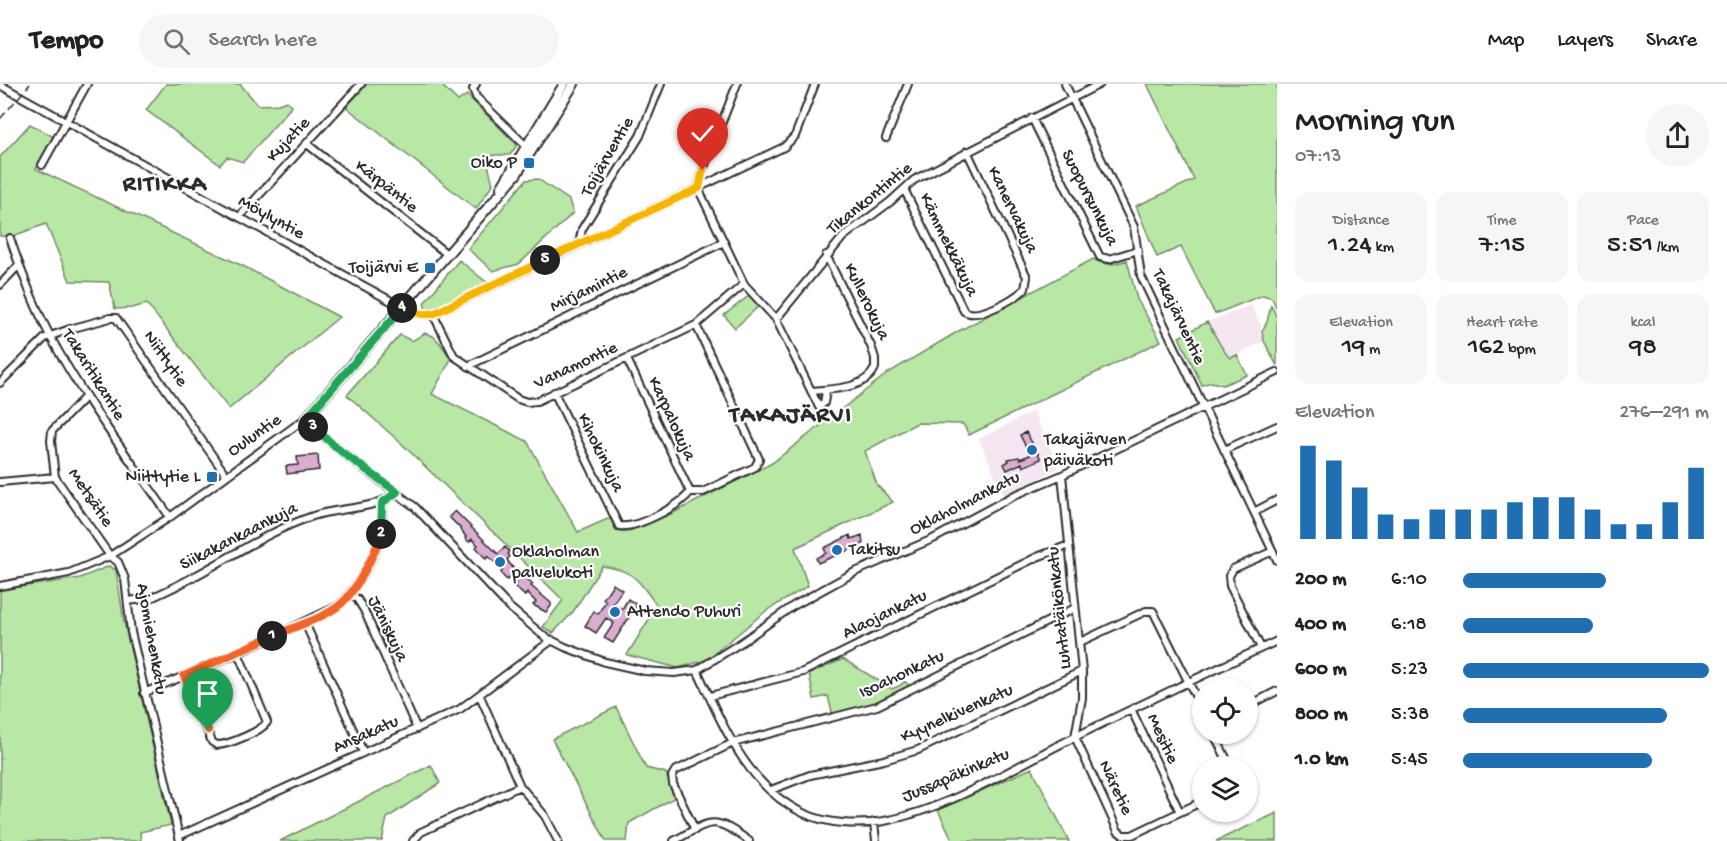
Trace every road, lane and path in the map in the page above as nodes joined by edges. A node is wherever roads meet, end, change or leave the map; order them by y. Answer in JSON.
{"nodes":[{"id":1,"x":87,"y":84,"type":"edge"},
{"id":2,"x":361,"y":84,"type":"edge"},
{"id":3,"x":564,"y":84,"type":"edge"},
{"id":4,"x":574,"y":84,"type":"edge"},
{"id":5,"x":661,"y":84,"type":"edge"},
{"id":6,"x":737,"y":84,"type":"edge"},
{"id":7,"x":815,"y":84,"type":"edge"},
{"id":8,"x":908,"y":84,"type":"edge"},
{"id":9,"x":1065,"y":84,"type":"edge"},
{"id":10,"x":1100,"y":84,"type":"edge"},
{"id":11,"x":0,"y":85,"type":"edge"},
{"id":12,"x":475,"y":87,"type":"edge"},
{"id":13,"x":1071,"y":98,"type":"junction"},
{"id":14,"x":1032,"y":118,"type":"junction"},
{"id":15,"x":68,"y":121,"type":"junction"},
{"id":16,"x":886,"y":138,"type":"dead end"},
{"id":17,"x":307,"y":144,"type":"junction"},
{"id":18,"x":528,"y":149,"type":"junction"},
{"id":19,"x":967,"y":151,"type":"junction"},
{"id":20,"x":42,"y":165,"type":"dead end"},
{"id":21,"x":699,"y":188,"type":"junction"},
{"id":22,"x":904,"y":189,"type":"junction"},
{"id":23,"x":239,"y":217,"type":"junction"},
{"id":24,"x":10,"y":238,"type":"dead end"},
{"id":25,"x":724,"y":242,"type":"junction"},
{"id":26,"x":579,"y":244,"type":"junction"},
{"id":27,"x":1138,"y":250,"type":"junction"},
{"id":28,"x":447,"y":254,"type":"junction"},
{"id":29,"x":826,"y":255,"type":"junction"},
{"id":30,"x":19,"y":265,"type":"junction"},
{"id":31,"x":744,"y":284,"type":"junction"},
{"id":32,"x":0,"y":285,"type":"edge"},
{"id":33,"x":402,"y":307,"type":"junction"},
{"id":34,"x":966,"y":313,"type":"joint"},
{"id":35,"x":433,"y":314,"type":"junction"},
{"id":36,"x":776,"y":319,"type":"junction"},
{"id":37,"x":696,"y":325,"type":"junction"},
{"id":38,"x":50,"y":336,"type":"junction"},
{"id":39,"x":627,"y":359,"type":"junction"},
{"id":40,"x":468,"y":366,"type":"junction"},
{"id":41,"x":1273,"y":373,"type":"edge"},
{"id":42,"x":0,"y":383,"type":"edge"},
{"id":43,"x":811,"y":391,"type":"junction"},
{"id":44,"x":826,"y":391,"type":"junction"},
{"id":45,"x":554,"y":392,"type":"junction"},
{"id":46,"x":86,"y":396,"type":"junction"},
{"id":47,"x":1204,"y":406,"type":"junction"},
{"id":48,"x":306,"y":418,"type":"junction"},
{"id":49,"x":1277,"y":426,"type":"edge"},
{"id":50,"x":1224,"y":450,"type":"junction"},
{"id":51,"x":226,"y":475,"type":"junction"},
{"id":52,"x":1062,"y":475,"type":"junction"},
{"id":53,"x":55,"y":477,"type":"junction"},
{"id":54,"x":0,"y":482,"type":"edge"},
{"id":55,"x":397,"y":492,"type":"junction"},
{"id":56,"x":690,"y":492,"type":"junction"},
{"id":57,"x":1277,"y":500,"type":"edge"},
{"id":58,"x":382,"y":503,"type":"junction"},
{"id":59,"x":1254,"y":512,"type":"junction"},
{"id":60,"x":170,"y":518,"type":"junction"},
{"id":61,"x":1069,"y":545,"type":"junction"},
{"id":62,"x":1273,"y":551,"type":"junction"},
{"id":63,"x":110,"y":556,"type":"junction"},
{"id":64,"x":1277,"y":560,"type":"edge"},
{"id":65,"x":0,"y":586,"type":"edge"},
{"id":66,"x":350,"y":593,"type":"junction"},
{"id":67,"x":128,"y":601,"type":"junction"},
{"id":68,"x":1075,"y":608,"type":"junction"},
{"id":69,"x":305,"y":623,"type":"junction"},
{"id":70,"x":552,"y":640,"type":"junction"},
{"id":71,"x":1277,"y":641,"type":"edge"},
{"id":72,"x":1080,"y":642,"type":"junction"},
{"id":73,"x":1262,"y":648,"type":"junction"},
{"id":74,"x":238,"y":653,"type":"junction"},
{"id":75,"x":697,"y":670,"type":"junction"},
{"id":76,"x":1082,"y":671,"type":"junction"},
{"id":77,"x":184,"y":676,"type":"junction"},
{"id":78,"x":1189,"y":683,"type":"junction"},
{"id":79,"x":1192,"y":689,"type":"edge"},
{"id":80,"x":1277,"y":691,"type":"edge"},
{"id":81,"x":144,"y":693,"type":"junction"},
{"id":82,"x":480,"y":696,"type":"junction"},
{"id":83,"x":710,"y":696,"type":"junction"},
{"id":84,"x":1258,"y":701,"type":"edge"},
{"id":85,"x":1132,"y":711,"type":"junction"},
{"id":86,"x":417,"y":729,"type":"junction"},
{"id":87,"x":1076,"y":737,"type":"junction"},
{"id":88,"x":733,"y":743,"type":"junction"},
{"id":89,"x":363,"y":752,"type":"junction"},
{"id":90,"x":520,"y":786,"type":"junction"},
{"id":91,"x":771,"y":790,"type":"junction"},
{"id":92,"x":1192,"y":806,"type":"edge"},
{"id":93,"x":1180,"y":812,"type":"junction"},
{"id":94,"x":874,"y":822,"type":"junction"},
{"id":95,"x":695,"y":830,"type":"junction"},
{"id":96,"x":179,"y":839,"type":"edge"},
{"id":97,"x":413,"y":841,"type":"edge"},
{"id":98,"x":558,"y":841,"type":"edge"},
{"id":99,"x":674,"y":841,"type":"edge"},
{"id":100,"x":749,"y":841,"type":"edge"},
{"id":101,"x":876,"y":841,"type":"edge"}],
"edges":[{"from":1,"to":15,"type":"street"},
{"from":2,"to":17,"type":"street","name":"Kujatie"},
{"from":3,"to":18,"type":"main road","name":"Ouluntie"},
{"from":4,"to":18,"type":"main road","name":"Ouluntie"},
{"from":5,"to":26,"type":"street","name":"Toijärventie"},
{"from":6,"to":21,"type":"street"},
{"from":7,"to":21,"type":"street"},
{"from":8,"to":16,"type":"street"},
{"from":9,"to":13,"type":"street","name":"Takajärventie"},
{"from":10,"to":13,"type":"street","name":"Tikankontintie"},
{"from":11,"to":15,"type":"street","name":"Möylyntie"},
{"from":12,"to":18,"type":"street"},
{"from":13,"to":14,"type":"street","name":"Tikankontintie"},
{"from":13,"to":27,"type":"street","name":"Takajärventie"},
{"from":14,"to":19,"type":"street","name":"Tikankontintie"},
{"from":14,"to":27,"type":"street","name":"Suopursunkuja"},
{"from":15,"to":20,"type":"street"},
{"from":15,"to":23,"type":"street","name":"Möylyntie"},
{"from":17,"to":23,"type":"street","name":"Kujatie"},
{"from":17,"to":28,"type":"street","name":"Kärpäntie"},
{"from":18,"to":28,"type":"main road","name":"Ouluntie"},
{"from":19,"to":22,"type":"street","name":"Tikankontintie"},
{"from":19,"to":34,"type":"street","name":"Kanervakuja"},
{"from":21,"to":25,"type":"street"},
{"from":21,"to":26,"type":"street"},
{"from":22,"to":29,"type":"street","name":"Tikankontintie"},
{"from":22,"to":34,"type":"street","name":"Kämmekkäkuja"},
{"from":23,"to":33,"type":"street","name":"Möylyntie"},
{"from":24,"to":30,"type":"street","name":"Takaritikantie"},
{"from":25,"to":31,"type":"street"},
{"from":25,"to":40,"type":"street","name":"Mirjamintie"},
{"from":26,"to":35,"type":"street"},
{"from":27,"to":47,"type":"street","name":"Takajärventie"},
{"from":28,"to":33,"type":"main road","name":"Ouluntie"},
{"from":29,"to":36,"type":"street","name":"Tikankontintie"},
{"from":29,"to":44,"type":"street","name":"Kullerokuja"},
{"from":30,"to":32,"type":"street"},
{"from":30,"to":38,"type":"street","name":"Takaritikantie"},
{"from":31,"to":36,"type":"street"},
{"from":31,"to":37,"type":"street","name":"Vanamontie"},
{"from":33,"to":35,"type":"street"},
{"from":33,"to":48,"type":"main road","name":"Ouluntie"},
{"from":35,"to":40,"type":"street","name":"Vanamontie"},
{"from":36,"to":43,"type":"street"},
{"from":37,"to":39,"type":"street","name":"Vanamontie"},
{"from":37,"to":56,"type":"street"},
{"from":38,"to":42,"type":"street"},
{"from":38,"to":46,"type":"street","name":"Takaritikantie"},
{"from":38,"to":51,"type":"street","name":"Niittytie"},
{"from":39,"to":45,"type":"street","name":"Vanamontie"},
{"from":39,"to":56,"type":"street","name":"Karpalokuja"},
{"from":40,"to":45,"type":"street","name":"Vanamontie"},
{"from":41,"to":47,"type":"street","name":"Oklaholmankatu"},
{"from":43,"to":44,"type":"street"},
{"from":43,"to":44,"type":"street"},
{"from":45,"to":56,"type":"street","name":"Kihokinkuja"},
{"from":46,"to":53,"type":"street","name":"Metsätie"},
{"from":46,"to":60,"type":"street","name":"Takaritikantie"},
{"from":47,"to":50,"type":"street","name":"Takajärventie"},
{"from":47,"to":52,"type":"street","name":"Oklaholmankatu"},
{"from":48,"to":51,"type":"street","name":"Ouluntie"},
{"from":48,"to":55,"type":"street","name":"Oklaholmankatu"},
{"from":49,"to":50,"type":"street"},
{"from":50,"to":59,"type":"street","name":"Takajärventie"},
{"from":51,"to":60,"type":"street","name":"Ouluntie"},
{"from":52,"to":61,"type":"street","name":"Luhtatäikönkatu"},
{"from":52,"to":75,"type":"street","name":"Oklaholmankatu"},
{"from":53,"to":54,"type":"street"},
{"from":53,"to":63,"type":"street","name":"Metsätie"},
{"from":55,"to":58,"type":"street","name":"Siikakankaankuja"},
{"from":55,"to":70,"type":"street","name":"Oklaholmankatu"},
{"from":57,"to":59,"type":"street"},
{"from":58,"to":66,"type":"street"},
{"from":58,"to":67,"type":"street","name":"Siikakankaankuja"},
{"from":59,"to":62,"type":"street","name":"Takajärventie"},
{"from":60,"to":63,"type":"street","name":"Ouluntie"},
{"from":61,"to":68,"type":"street","name":"Luhtatäikönkatu"},
{"from":61,"to":83,"type":"street","name":"Alaojankatu"},
{"from":62,"to":64,"type":"street","name":"Takajärventie"},
{"from":62,"to":73,"type":"street"},
{"from":63,"to":65,"type":"street","name":"Ouluntie"},
{"from":63,"to":67,"type":"street","name":"Ajomiehenkatu"},
{"from":66,"to":69,"type":"street"},
{"from":66,"to":86,"type":"street","name":"Jäniskuja"},
{"from":67,"to":81,"type":"street","name":"Ajomiehenkatu"},
{"from":68,"to":72,"type":"street","name":"Luhtatäikönkatu"},
{"from":68,"to":88,"type":"street","name":"Isoahonkatu"},
{"from":69,"to":74,"type":"street"},
{"from":69,"to":89,"type":"street"},
{"from":70,"to":75,"type":"street","name":"Oklaholmankatu"},
{"from":70,"to":82,"type":"street","name":"Ansakatu"},
{"from":71,"to":73,"type":"street","name":"Jussapäkinkatu"},
{"from":72,"to":76,"type":"street","name":"Luhtatäikönkatu"},
{"from":72,"to":78,"type":"street"},
{"from":73,"to":78,"type":"street","name":"Jussapäkinkatu"},
{"from":74,"to":77,"type":"street"},
{"from":74,"to":77,"type":"street"},
{"from":75,"to":83,"type":"street","name":"Jussapäkinkatu"},
{"from":76,"to":87,"type":"street","name":"Luhtatäikönkatu"},
{"from":76,"to":91,"type":"street","name":"Kyynelkivenkatu"},
{"from":77,"to":81,"type":"street"},
{"from":78,"to":79,"type":"street"},
{"from":78,"to":85,"type":"street","name":"Jussapäkinkatu"},
{"from":80,"to":84,"type":"street"},
{"from":81,"to":96,"type":"street","name":"Ajomiehenkatu"},
{"from":82,"to":86,"type":"street","name":"Ansakatu"},
{"from":82,"to":90,"type":"street"},
{"from":83,"to":88,"type":"street","name":"Jussapäkinkatu"},
{"from":85,"to":87,"type":"street","name":"Jussapäkinkatu"},
{"from":85,"to":93,"type":"street","name":"Mesitie"},
{"from":86,"to":89,"type":"street","name":"Ansakatu"},
{"from":87,"to":93,"type":"street","name":"Näretie"},
{"from":87,"to":94,"type":"street","name":"Jussapäkinkatu"},
{"from":88,"to":91,"type":"street","name":"Jussapäkinkatu"},
{"from":88,"to":95,"type":"street","name":"Isoahonkatu"},
{"from":89,"to":96,"type":"street","name":"Ansakatu"},
{"from":90,"to":97,"type":"street"},
{"from":90,"to":98,"type":"street"},
{"from":91,"to":94,"type":"street","name":"Jussapäkinkatu"},
{"from":92,"to":93,"type":"street","name":"Näretie"},
{"from":94,"to":101,"type":"street"},
{"from":95,"to":99,"type":"street"},
{"from":95,"to":100,"type":"street"}]}
